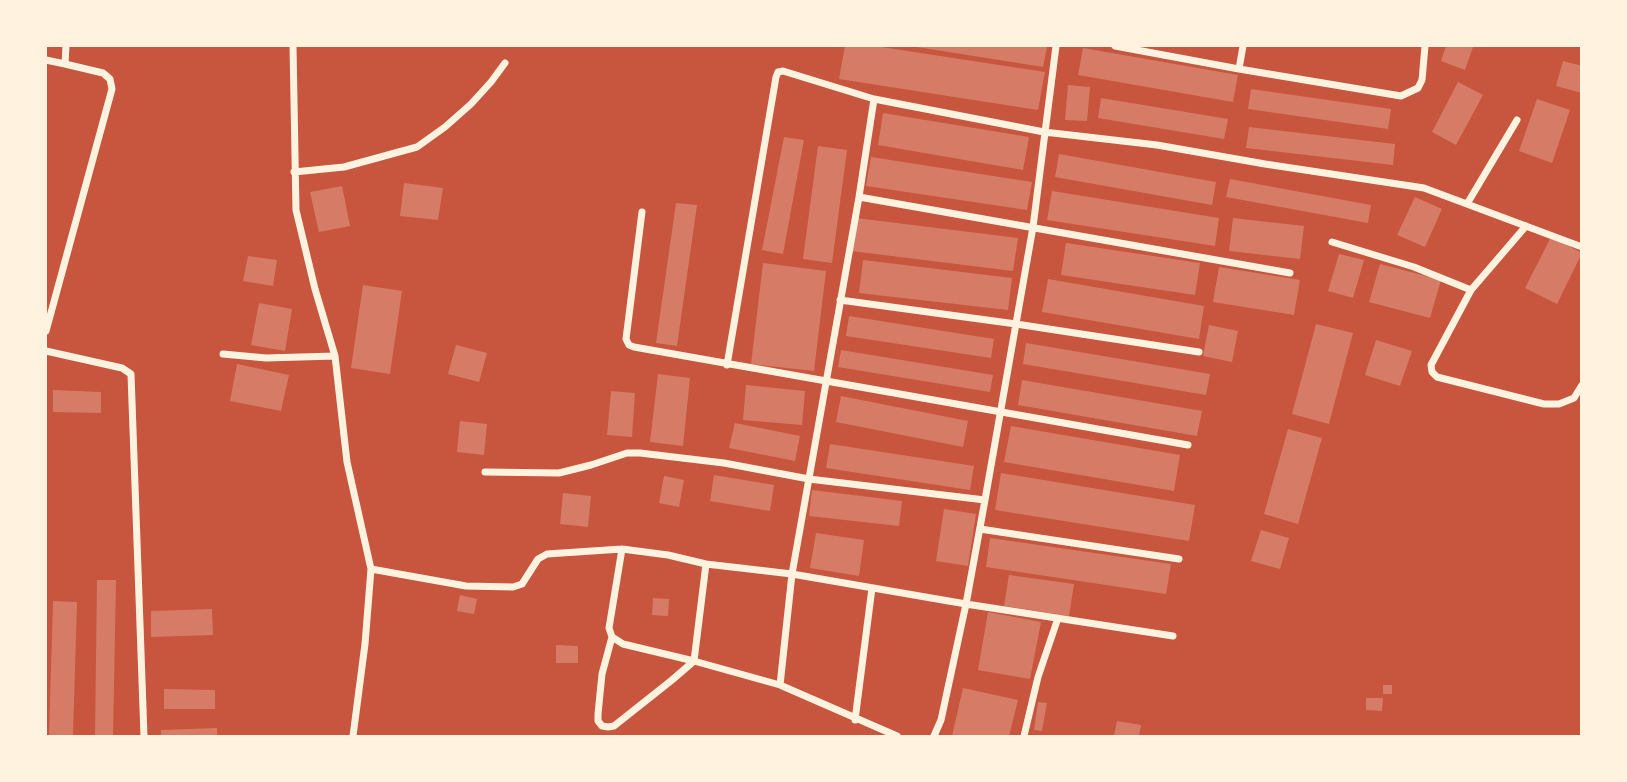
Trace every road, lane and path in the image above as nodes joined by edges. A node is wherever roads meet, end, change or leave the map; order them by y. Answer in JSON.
{"nodes":[{"id":1,"x":66,"y":46,"type":"edge"},
{"id":2,"x":293,"y":46,"type":"edge"},
{"id":3,"x":1056,"y":46,"type":"edge"},
{"id":4,"x":1115,"y":46,"type":"edge"},
{"id":5,"x":1242,"y":46,"type":"edge"},
{"id":6,"x":1425,"y":46,"type":"edge"},
{"id":7,"x":46,"y":60,"type":"edge"},
{"id":8,"x":505,"y":63,"type":"dead end"},
{"id":9,"x":65,"y":64,"type":"junction"},
{"id":10,"x":1239,"y":69,"type":"junction"},
{"id":11,"x":874,"y":99,"type":"junction"},
{"id":12,"x":1517,"y":120,"type":"dead end"},
{"id":13,"x":1044,"y":132,"type":"junction"},
{"id":14,"x":294,"y":172,"type":"junction"},
{"id":15,"x":859,"y":197,"type":"junction"},
{"id":16,"x":1467,"y":204,"type":"junction"},
{"id":17,"x":642,"y":212,"type":"dead end"},
{"id":18,"x":1526,"y":226,"type":"junction"},
{"id":19,"x":1033,"y":228,"type":"junction"},
{"id":20,"x":1332,"y":242,"type":"dead end"},
{"id":21,"x":1581,"y":247,"type":"edge"},
{"id":22,"x":1290,"y":272,"type":"dead end"},
{"id":23,"x":1471,"y":290,"type":"junction"},
{"id":24,"x":840,"y":300,"type":"junction"},
{"id":25,"x":1016,"y":324,"type":"junction"},
{"id":26,"x":46,"y":331,"type":"edge"},
{"id":27,"x":46,"y":351,"type":"edge"},
{"id":28,"x":1199,"y":352,"type":"dead end"},
{"id":29,"x":223,"y":354,"type":"dead end"},
{"id":30,"x":335,"y":356,"type":"junction"},
{"id":31,"x":727,"y":365,"type":"junction"},
{"id":32,"x":826,"y":382,"type":"junction"},
{"id":33,"x":1581,"y":385,"type":"edge"},
{"id":34,"x":1000,"y":413,"type":"junction"},
{"id":35,"x":1188,"y":445,"type":"dead end"},
{"id":36,"x":485,"y":472,"type":"dead end"},
{"id":37,"x":809,"y":479,"type":"junction"},
{"id":38,"x":985,"y":500,"type":"junction"},
{"id":39,"x":980,"y":529,"type":"junction"},
{"id":40,"x":622,"y":549,"type":"junction"},
{"id":41,"x":1179,"y":559,"type":"dead end"},
{"id":42,"x":706,"y":564,"type":"junction"},
{"id":43,"x":371,"y":569,"type":"junction"},
{"id":44,"x":792,"y":574,"type":"junction"},
{"id":45,"x":872,"y":587,"type":"junction"},
{"id":46,"x":967,"y":604,"type":"junction"},
{"id":47,"x":1058,"y":618,"type":"junction"},
{"id":48,"x":1173,"y":636,"type":"dead end"},
{"id":49,"x":612,"y":637,"type":"junction"},
{"id":50,"x":694,"y":661,"type":"junction"},
{"id":51,"x":780,"y":685,"type":"junction"},
{"id":52,"x":855,"y":719,"type":"junction"},
{"id":53,"x":144,"y":737,"type":"edge"},
{"id":54,"x":353,"y":737,"type":"edge"},
{"id":55,"x":897,"y":737,"type":"edge"},
{"id":56,"x":934,"y":737,"type":"edge"},
{"id":57,"x":1024,"y":737,"type":"edge"}],
"edges":[{"from":1,"to":9,"type":"street"},
{"from":2,"to":14,"type":"street"},
{"from":3,"to":13,"type":"street"},
{"from":4,"to":10,"type":"street"},
{"from":5,"to":10,"type":"street"},
{"from":6,"to":10,"type":"street"},
{"from":7,"to":9,"type":"street"},
{"from":8,"to":14,"type":"street"},
{"from":9,"to":26,"type":"street"},
{"from":11,"to":13,"type":"street"},
{"from":11,"to":15,"type":"street"},
{"from":11,"to":31,"type":"street"},
{"from":12,"to":16,"type":"street"},
{"from":13,"to":16,"type":"street"},
{"from":13,"to":19,"type":"street"},
{"from":14,"to":30,"type":"street"},
{"from":15,"to":19,"type":"street"},
{"from":15,"to":24,"type":"street"},
{"from":16,"to":18,"type":"street"},
{"from":17,"to":31,"type":"street"},
{"from":18,"to":21,"type":"street"},
{"from":18,"to":23,"type":"street"},
{"from":19,"to":22,"type":"street"},
{"from":19,"to":25,"type":"street"},
{"from":20,"to":23,"type":"street"},
{"from":23,"to":33,"type":"street"},
{"from":24,"to":25,"type":"street"},
{"from":24,"to":32,"type":"street"},
{"from":25,"to":28,"type":"street"},
{"from":25,"to":34,"type":"street"},
{"from":27,"to":53,"type":"street"},
{"from":29,"to":30,"type":"street"},
{"from":30,"to":43,"type":"street"},
{"from":31,"to":32,"type":"street"},
{"from":32,"to":34,"type":"street"},
{"from":32,"to":37,"type":"street"},
{"from":34,"to":35,"type":"street"},
{"from":34,"to":38,"type":"street"},
{"from":36,"to":37,"type":"street"},
{"from":37,"to":38,"type":"street"},
{"from":37,"to":44,"type":"street"},
{"from":38,"to":39,"type":"street"},
{"from":39,"to":41,"type":"street"},
{"from":39,"to":46,"type":"street"},
{"from":40,"to":42,"type":"street"},
{"from":40,"to":43,"type":"street"},
{"from":40,"to":49,"type":"street"},
{"from":42,"to":44,"type":"street"},
{"from":42,"to":50,"type":"street"},
{"from":43,"to":54,"type":"street"},
{"from":44,"to":45,"type":"street"},
{"from":44,"to":51,"type":"street"},
{"from":45,"to":46,"type":"street"},
{"from":45,"to":52,"type":"street"},
{"from":46,"to":47,"type":"street"},
{"from":46,"to":56,"type":"street"},
{"from":47,"to":48,"type":"street"},
{"from":47,"to":57,"type":"street"},
{"from":49,"to":50,"type":"street"},
{"from":49,"to":50,"type":"street"},
{"from":50,"to":51,"type":"street"},
{"from":51,"to":52,"type":"street"},
{"from":52,"to":55,"type":"street"}]}
